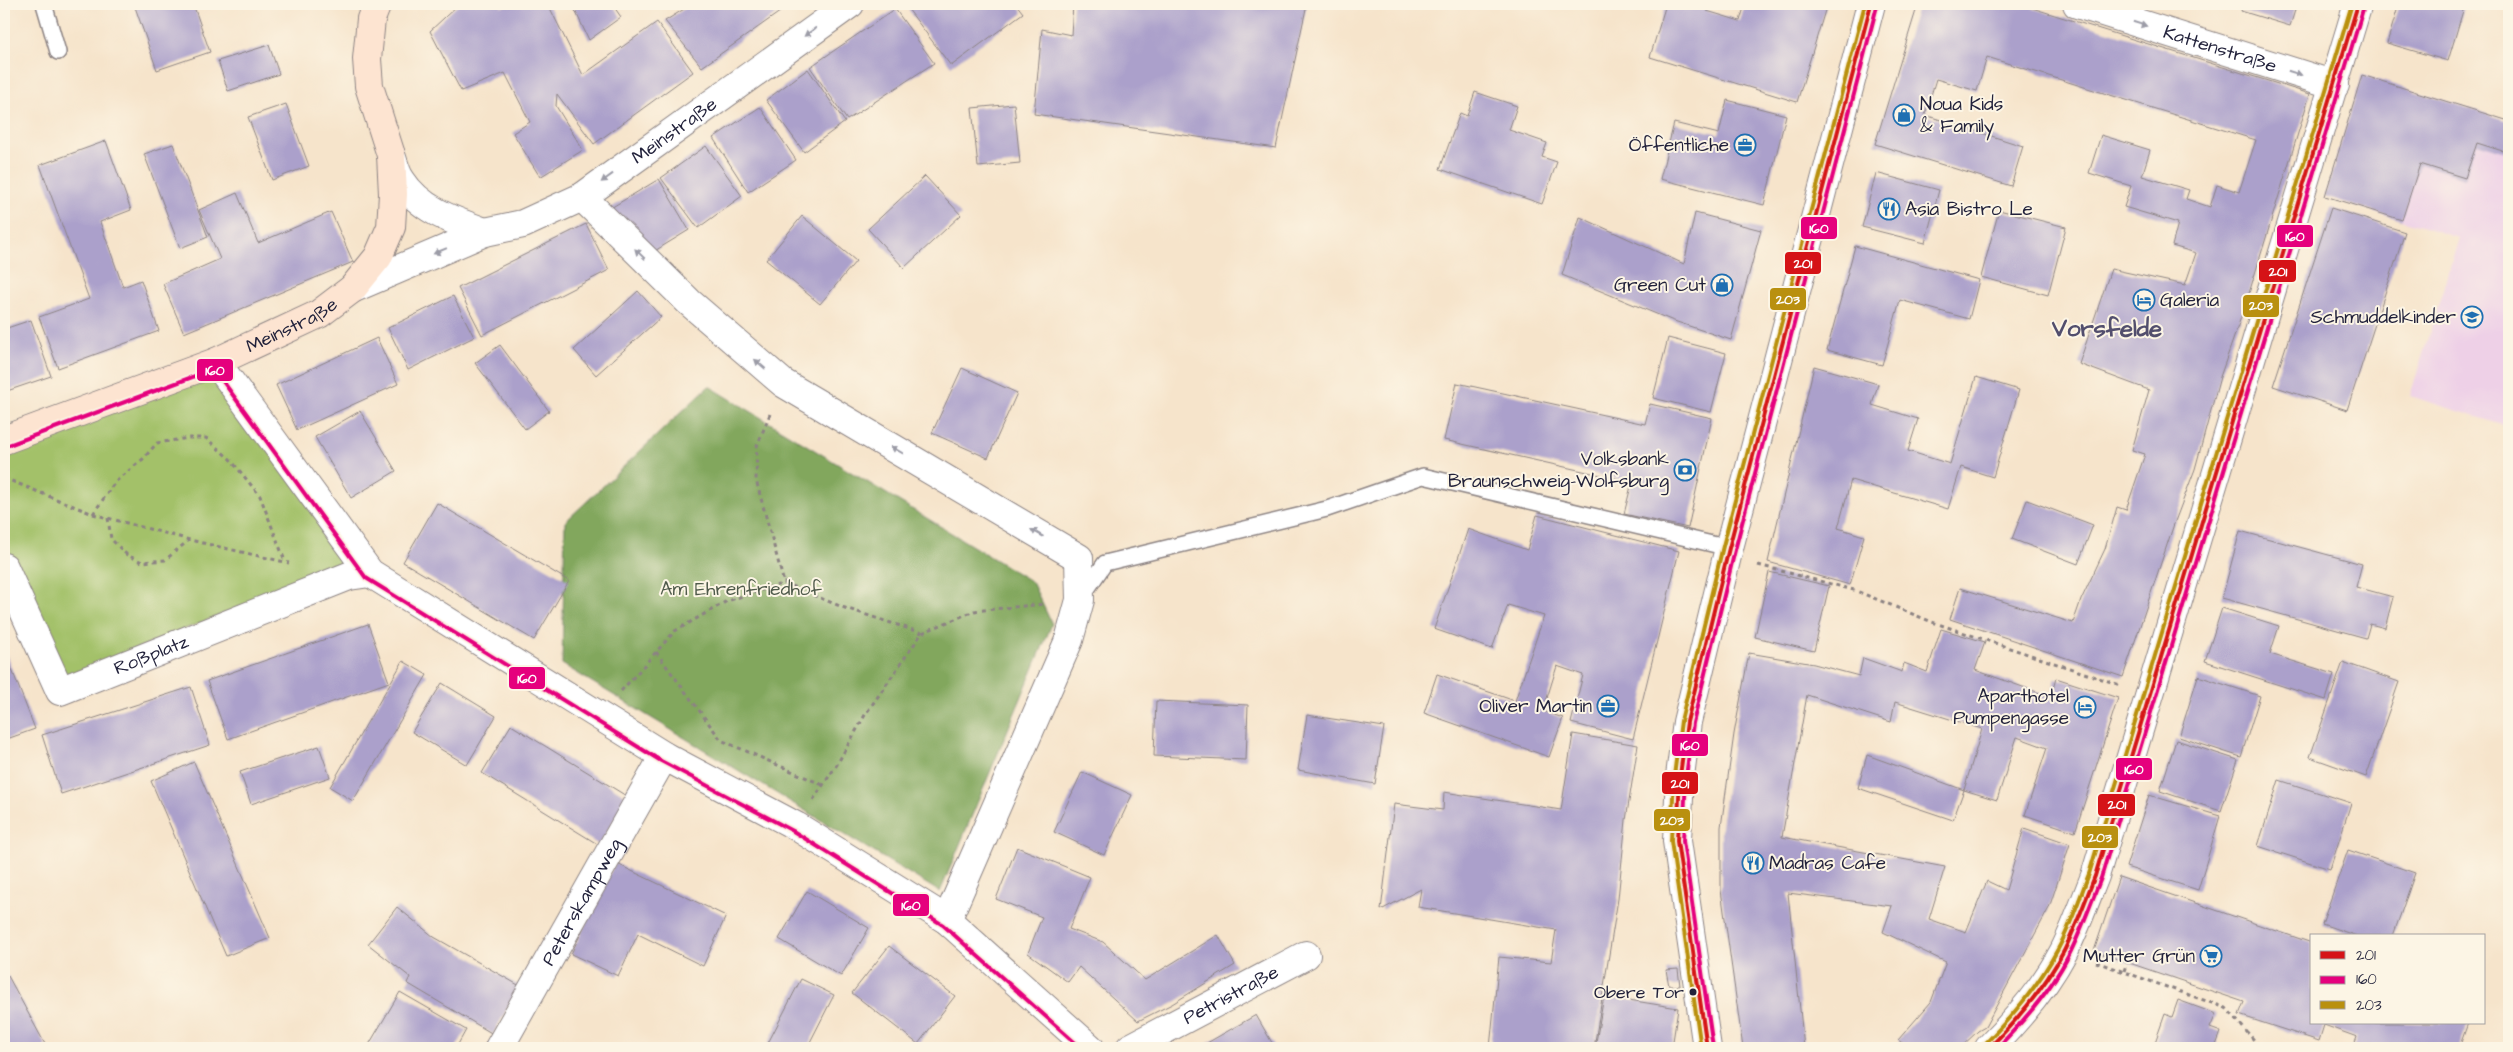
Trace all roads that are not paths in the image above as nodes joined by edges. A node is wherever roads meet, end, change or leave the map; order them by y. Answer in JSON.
{"nodes":[{"id":1,"x":44,"y":4,"type":"edge"},
{"id":2,"x":377,"y":4,"type":"edge"},
{"id":3,"x":850,"y":4,"type":"edge"},
{"id":4,"x":1871,"y":4,"type":"edge"},
{"id":5,"x":2077,"y":4,"type":"edge"},
{"id":6,"x":2358,"y":4,"type":"edge"},
{"id":7,"x":58,"y":52,"type":"dead end"},
{"id":8,"x":2335,"y":86,"type":"junction"},
{"id":9,"x":390,"y":155,"type":"junction"},
{"id":10,"x":582,"y":197,"type":"junction"},
{"id":11,"x":485,"y":232,"type":"junction"},
{"id":12,"x":352,"y":289,"type":"junction"},
{"id":13,"x":216,"y":362,"type":"junction"},
{"id":14,"x":4,"y":440,"type":"edge"},
{"id":15,"x":1728,"y":553,"type":"junction"},
{"id":16,"x":4,"y":567,"type":"edge"},
{"id":17,"x":370,"y":572,"type":"junction"},
{"id":18,"x":1080,"y":600,"type":"junction"},
{"id":19,"x":664,"y":756,"type":"junction"},
{"id":20,"x":946,"y":920,"type":"junction"},
{"id":21,"x":1306,"y":954,"type":"dead end"},
{"id":22,"x":1076,"y":1043,"type":"edge"},
{"id":23,"x":499,"y":1048,"type":"edge"},
{"id":24,"x":1130,"y":1048,"type":"edge"},
{"id":25,"x":1707,"y":1048,"type":"edge"},
{"id":26,"x":1989,"y":1048,"type":"edge"}],
"edges":[{"from":1,"to":7,"type":"lane"},
{"from":2,"to":9,"type":"street","name":"Meinstraße"},
{"from":3,"to":10,"type":"street","name":"Meinstraße","one_way":true},
{"from":4,"to":15,"type":"street"},
{"from":5,"to":8,"type":"street","name":"Kattenstraße","one_way":true},
{"from":6,"to":8,"type":"street"},
{"from":8,"to":26,"type":"street"},
{"from":9,"to":11,"type":"street"},
{"from":9,"to":12,"type":"street","name":"Meinstraße"},
{"from":10,"to":11,"type":"street","name":"Meinstraße"},
{"from":18,"to":10,"type":"street","one_way":true},
{"from":11,"to":12,"type":"street","name":"Meinstraße","one_way":true},
{"from":12,"to":13,"type":"street","name":"Meinstraße"},
{"from":13,"to":14,"type":"street","name":"Meinstraße"},
{"from":13,"to":17,"type":"street"},
{"from":15,"to":18,"type":"lane"},
{"from":15,"to":25,"type":"street"},
{"from":16,"to":17,"type":"street","name":"Roßplatz"},
{"from":17,"to":19,"type":"street"},
{"from":18,"to":20,"type":"street"},
{"from":19,"to":20,"type":"street"},
{"from":19,"to":23,"type":"street","name":"Peterskampweg"},
{"from":20,"to":22,"type":"street"},
{"from":21,"to":24,"type":"street","name":"Petristraße"}]}
